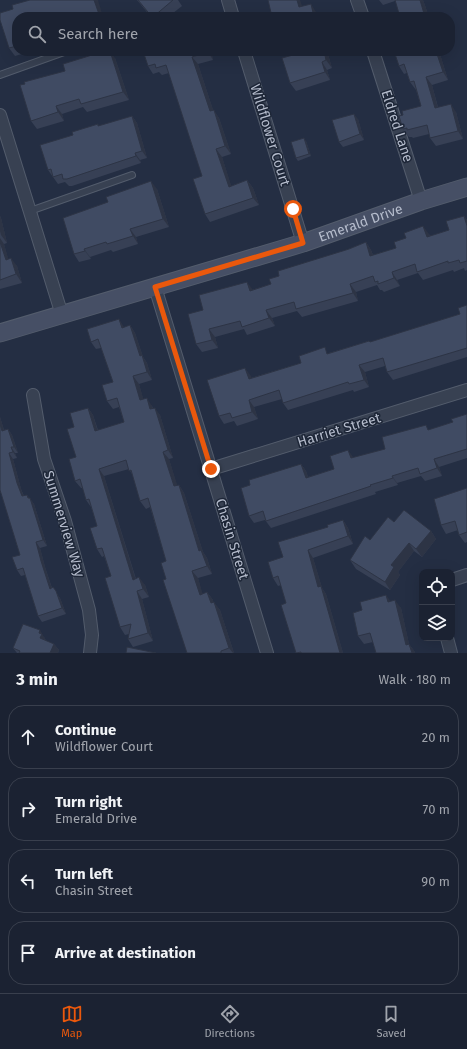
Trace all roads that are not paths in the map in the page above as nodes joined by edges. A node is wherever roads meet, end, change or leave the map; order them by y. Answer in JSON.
{"nodes":[{"id":1,"x":228,"y":0,"type":"edge"},
{"id":2,"x":357,"y":0,"type":"edge"},
{"id":3,"x":232,"y":12,"type":"edge"},
{"id":4,"x":361,"y":12,"type":"edge"},
{"id":5,"x":53,"y":56,"type":"edge"},
{"id":6,"x":246,"y":56,"type":"edge"},
{"id":7,"x":375,"y":56,"type":"edge"},
{"id":8,"x":0,"y":75,"type":"edge"},
{"id":9,"x":0,"y":115,"type":"edge"},
{"id":10,"x":132,"y":175,"type":"dead end"},
{"id":11,"x":467,"y":187,"type":"edge"},
{"id":12,"x":421,"y":201,"type":"junction"},
{"id":13,"x":30,"y":210,"type":"junction"},
{"id":14,"x":303,"y":243,"type":"junction"},
{"id":15,"x":155,"y":287,"type":"junction"},
{"id":16,"x":62,"y":315,"type":"junction"},
{"id":17,"x":0,"y":333,"type":"edge"},
{"id":18,"x":467,"y":390,"type":"edge"},
{"id":19,"x":33,"y":395,"type":"dead end"},
{"id":20,"x":211,"y":469,"type":"junction"},
{"id":21,"x":467,"y":575,"type":"edge"},
{"id":22,"x":455,"y":579,"type":"edge"},
{"id":23,"x":448,"y":641,"type":"edge"},
{"id":24,"x":90,"y":653,"type":"edge"},
{"id":25,"x":267,"y":653,"type":"edge"},
{"id":26,"x":451,"y":653,"type":"edge"}],
"edges":[{"from":1,"to":3,"type":"street"},
{"from":2,"to":4,"type":"street"},
{"from":5,"to":8,"type":"lane"},
{"from":6,"to":14,"type":"street","name":"Wildflower Court"},
{"from":7,"to":12,"type":"street","name":"Eldred Lane"},
{"from":9,"to":13,"type":"street"},
{"from":10,"to":13,"type":"lane"},
{"from":11,"to":12,"type":"main road","name":"Emerald Drive"},
{"from":12,"to":14,"type":"main road","name":"Emerald Drive"},
{"from":13,"to":16,"type":"street"},
{"from":14,"to":15,"type":"main road","name":"Emerald Drive"},
{"from":15,"to":16,"type":"main road","name":"Emerald Drive"},
{"from":15,"to":20,"type":"street","name":"Chasin Street"},
{"from":16,"to":17,"type":"main road","name":"Emerald Drive"},
{"from":18,"to":20,"type":"street","name":"Harriet Street"},
{"from":19,"to":24,"type":"street","name":"Summerview Way"},
{"from":20,"to":25,"type":"street","name":"Chasin Street"},
{"from":21,"to":22,"type":"street"},
{"from":23,"to":26,"type":"street"}]}
